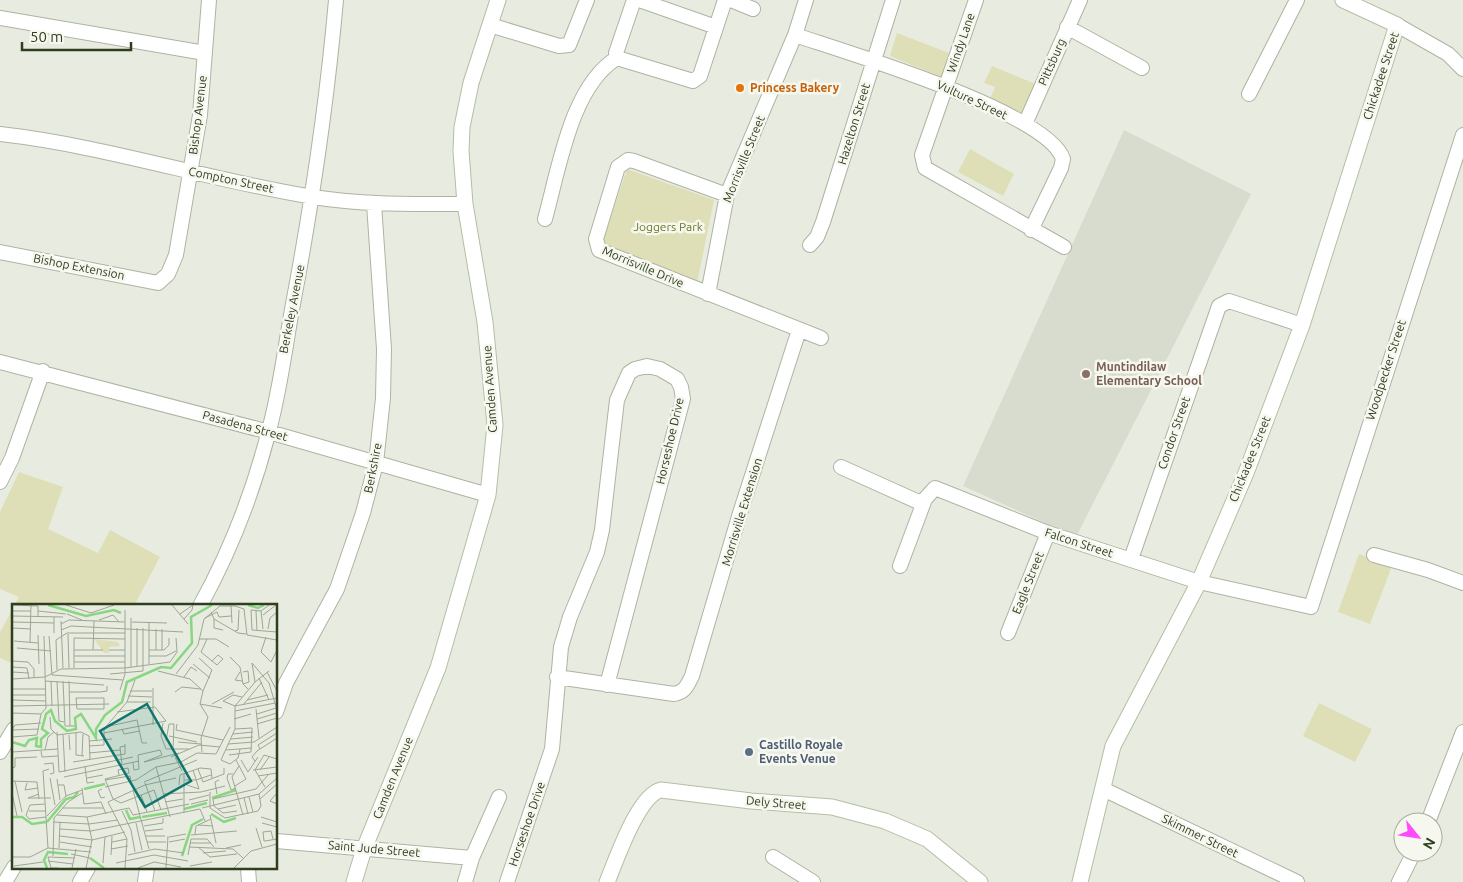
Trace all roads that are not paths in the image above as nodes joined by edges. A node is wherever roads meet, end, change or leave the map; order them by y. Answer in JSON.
{"nodes":[{"id":1,"x":209,"y":0,"type":"edge"},
{"id":2,"x":336,"y":0,"type":"edge"},
{"id":3,"x":498,"y":0,"type":"edge"},
{"id":4,"x":587,"y":0,"type":"edge"},
{"id":5,"x":634,"y":0,"type":"edge"},
{"id":6,"x":639,"y":0,"type":"edge"},
{"id":7,"x":725,"y":0,"type":"edge"},
{"id":8,"x":730,"y":0,"type":"edge"},
{"id":9,"x":806,"y":0,"type":"edge"},
{"id":10,"x":894,"y":0,"type":"edge"},
{"id":11,"x":976,"y":0,"type":"edge"},
{"id":12,"x":1080,"y":0,"type":"edge"},
{"id":13,"x":1297,"y":0,"type":"edge"},
{"id":14,"x":1343,"y":0,"type":"edge"},
{"id":15,"x":753,"y":9,"type":"dead end"},
{"id":16,"x":0,"y":18,"type":"edge"},
{"id":17,"x":490,"y":25,"type":"junction"},
{"id":18,"x":1397,"y":25,"type":"junction"},
{"id":19,"x":716,"y":27,"type":"junction"},
{"id":20,"x":1067,"y":27,"type":"junction"},
{"id":21,"x":795,"y":35,"type":"junction"},
{"id":22,"x":205,"y":53,"type":"junction"},
{"id":23,"x":617,"y":58,"type":"junction"},
{"id":24,"x":873,"y":61,"type":"junction"},
{"id":25,"x":1142,"y":68,"type":"dead end"},
{"id":26,"x":1463,"y":69,"type":"edge"},
{"id":27,"x":946,"y":86,"type":"junction"},
{"id":28,"x":1250,"y":94,"type":"dead end"},
{"id":29,"x":1024,"y":124,"type":"junction"},
{"id":30,"x":0,"y":134,"type":"edge"},
{"id":31,"x":1463,"y":135,"type":"edge"},
{"id":32,"x":191,"y":172,"type":"junction"},
{"id":33,"x":727,"y":195,"type":"junction"},
{"id":34,"x":313,"y":197,"type":"junction"},
{"id":35,"x":374,"y":204,"type":"junction"},
{"id":36,"x":465,"y":204,"type":"junction"},
{"id":37,"x":545,"y":219,"type":"dead end"},
{"id":38,"x":1032,"y":230,"type":"junction"},
{"id":39,"x":810,"y":245,"type":"dead end"},
{"id":40,"x":1064,"y":247,"type":"dead end"},
{"id":41,"x":0,"y":252,"type":"edge"},
{"id":42,"x":158,"y":283,"type":"joint"},
{"id":43,"x":708,"y":294,"type":"junction"},
{"id":44,"x":1302,"y":325,"type":"junction"},
{"id":45,"x":800,"y":330,"type":"junction"},
{"id":46,"x":821,"y":338,"type":"dead end"},
{"id":47,"x":0,"y":362,"type":"edge"},
{"id":48,"x":43,"y":371,"type":"junction"},
{"id":49,"x":269,"y":432,"type":"junction"},
{"id":50,"x":376,"y":463,"type":"junction"},
{"id":51,"x":842,"y":467,"type":"dead end"},
{"id":52,"x":0,"y":482,"type":"edge"},
{"id":53,"x":488,"y":495,"type":"junction"},
{"id":54,"x":923,"y":504,"type":"junction"},
{"id":55,"x":1048,"y":533,"type":"junction"},
{"id":56,"x":1374,"y":555,"type":"dead end"},
{"id":57,"x":1130,"y":559,"type":"junction"},
{"id":58,"x":900,"y":566,"type":"dead end"},
{"id":59,"x":1200,"y":582,"type":"junction"},
{"id":60,"x":1463,"y":583,"type":"edge"},
{"id":61,"x":201,"y":604,"type":"edge"},
{"id":62,"x":1311,"y":606,"type":"joint"},
{"id":63,"x":1008,"y":633,"type":"dead end"},
{"id":64,"x":557,"y":677,"type":"junction"},
{"id":65,"x":607,"y":685,"type":"junction"},
{"id":66,"x":278,"y":706,"type":"edge"},
{"id":67,"x":1463,"y":732,"type":"edge"},
{"id":68,"x":12,"y":734,"type":"edge"},
{"id":69,"x":4,"y":752,"type":"edge"},
{"id":70,"x":1103,"y":789,"type":"junction"},
{"id":71,"x":499,"y":796,"type":"dead end"},
{"id":72,"x":1432,"y":812,"type":"edge"},
{"id":73,"x":278,"y":842,"type":"edge"},
{"id":74,"x":364,"y":848,"type":"junction"},
{"id":75,"x":472,"y":858,"type":"junction"},
{"id":76,"x":773,"y":858,"type":"dead end"},
{"id":77,"x":1409,"y":862,"type":"edge"},
{"id":78,"x":12,"y":870,"type":"edge"},
{"id":79,"x":87,"y":870,"type":"edge"},
{"id":80,"x":1083,"y":881,"type":"edge"},
{"id":81,"x":5,"y":882,"type":"edge"},
{"id":82,"x":80,"y":882,"type":"edge"},
{"id":83,"x":354,"y":882,"type":"edge"},
{"id":84,"x":465,"y":882,"type":"edge"},
{"id":85,"x":507,"y":882,"type":"edge"},
{"id":86,"x":607,"y":882,"type":"edge"},
{"id":87,"x":813,"y":882,"type":"edge"},
{"id":88,"x":980,"y":882,"type":"edge"},
{"id":89,"x":1297,"y":882,"type":"edge"},
{"id":90,"x":1399,"y":882,"type":"edge"}],
"edges":[{"from":1,"to":22,"type":"street","name":"Bishop Avenue"},
{"from":2,"to":34,"type":"street","name":"Berkeley Avenue"},
{"from":3,"to":17,"type":"street","name":"Camden Avenue"},
{"from":4,"to":17,"type":"street"},
{"from":5,"to":23,"type":"street"},
{"from":6,"to":19,"type":"street"},
{"from":7,"to":19,"type":"street"},
{"from":8,"to":15,"type":"street"},
{"from":9,"to":21,"type":"street","name":"Morrisville Street"},
{"from":10,"to":24,"type":"street","name":"Hazelton Street"},
{"from":11,"to":27,"type":"street","name":"Windy Lane"},
{"from":12,"to":20,"type":"street","name":"Pittsburg"},
{"from":13,"to":28,"type":"street"},
{"from":14,"to":18,"type":"street"},
{"from":16,"to":22,"type":"street"},
{"from":17,"to":36,"type":"street","name":"Camden Avenue"},
{"from":18,"to":26,"type":"street"},
{"from":18,"to":44,"type":"street","name":"Chickadee Street"},
{"from":19,"to":23,"type":"street"},
{"from":20,"to":25,"type":"street"},
{"from":20,"to":29,"type":"street","name":"Pittsburg"},
{"from":21,"to":24,"type":"street","name":"Vulture Street"},
{"from":21,"to":33,"type":"street","name":"Morrisville Street"},
{"from":22,"to":32,"type":"street","name":"Bishop Avenue"},
{"from":23,"to":37,"type":"street"},
{"from":24,"to":27,"type":"street","name":"Vulture Street"},
{"from":24,"to":39,"type":"street","name":"Hazelton Street"},
{"from":27,"to":29,"type":"street","name":"Vulture Street"},
{"from":27,"to":38,"type":"street","name":"Windy Lane"},
{"from":29,"to":38,"type":"street","name":"Vulture Street"},
{"from":30,"to":32,"type":"street","name":"Compton Street"},
{"from":31,"to":62,"type":"street","name":"Woodpecker Street"},
{"from":32,"to":34,"type":"street","name":"Compton Street"},
{"from":32,"to":42,"type":"street","name":"Bishop Avenue"},
{"from":33,"to":43,"type":"street","name":"Morrisville Street"},
{"from":33,"to":43,"type":"street","name":"Morrisville Drive"},
{"from":34,"to":35,"type":"street","name":"Compton Street"},
{"from":34,"to":49,"type":"street","name":"Berkeley Avenue"},
{"from":35,"to":36,"type":"street","name":"Compton Street"},
{"from":35,"to":50,"type":"street","name":"Berkshire"},
{"from":36,"to":53,"type":"street","name":"Camden Avenue"},
{"from":38,"to":40,"type":"street","name":"Windy Lane"},
{"from":41,"to":42,"type":"street","name":"Bishop Extension"},
{"from":43,"to":45,"type":"street","name":"Morrisville Drive"},
{"from":44,"to":57,"type":"street","name":"Condor Street"},
{"from":44,"to":59,"type":"street","name":"Chickadee Street"},
{"from":45,"to":46,"type":"street","name":"Morrisville Drive"},
{"from":45,"to":65,"type":"street","name":"Morrisville Extension"},
{"from":47,"to":48,"type":"street","name":"Pasadena Street"},
{"from":48,"to":49,"type":"street","name":"Pasadena Street"},
{"from":48,"to":52,"type":"street"},
{"from":49,"to":50,"type":"street","name":"Pasadena Street"},
{"from":49,"to":61,"type":"street","name":"Berkeley Avenue"},
{"from":50,"to":53,"type":"street","name":"Pasadena Street"},
{"from":50,"to":66,"type":"street","name":"Berkshire"},
{"from":51,"to":54,"type":"street"},
{"from":53,"to":74,"type":"street","name":"Camden Avenue"},
{"from":54,"to":55,"type":"street","name":"Falcon Street"},
{"from":54,"to":58,"type":"street","name":"Falcon Street"},
{"from":55,"to":57,"type":"street","name":"Falcon Street"},
{"from":55,"to":63,"type":"street","name":"Eagle Street"},
{"from":56,"to":60,"type":"street"},
{"from":57,"to":59,"type":"street","name":"Falcon Street"},
{"from":59,"to":62,"type":"street","name":"Falcon Street"},
{"from":59,"to":70,"type":"street","name":"Chickadee Street"},
{"from":64,"to":65,"type":"street"},
{"from":64,"to":65,"type":"street","name":"Horseshoe Drive"},
{"from":64,"to":85,"type":"street","name":"Horseshoe Drive"},
{"from":67,"to":72,"type":"street"},
{"from":68,"to":69,"type":"street"},
{"from":70,"to":80,"type":"street","name":"Chickadee Street"},
{"from":70,"to":89,"type":"street","name":"Skimmer Street"},
{"from":71,"to":75,"type":"street"},
{"from":73,"to":74,"type":"street","name":"Saint Jude Street"},
{"from":74,"to":75,"type":"street","name":"Saint Jude Street"},
{"from":74,"to":83,"type":"street","name":"Camden Avenue"},
{"from":75,"to":84,"type":"street"},
{"from":76,"to":87,"type":"street"},
{"from":77,"to":90,"type":"street"},
{"from":78,"to":81,"type":"street"},
{"from":79,"to":82,"type":"street"},
{"from":86,"to":88,"type":"street","name":"Dely Street"}]}
